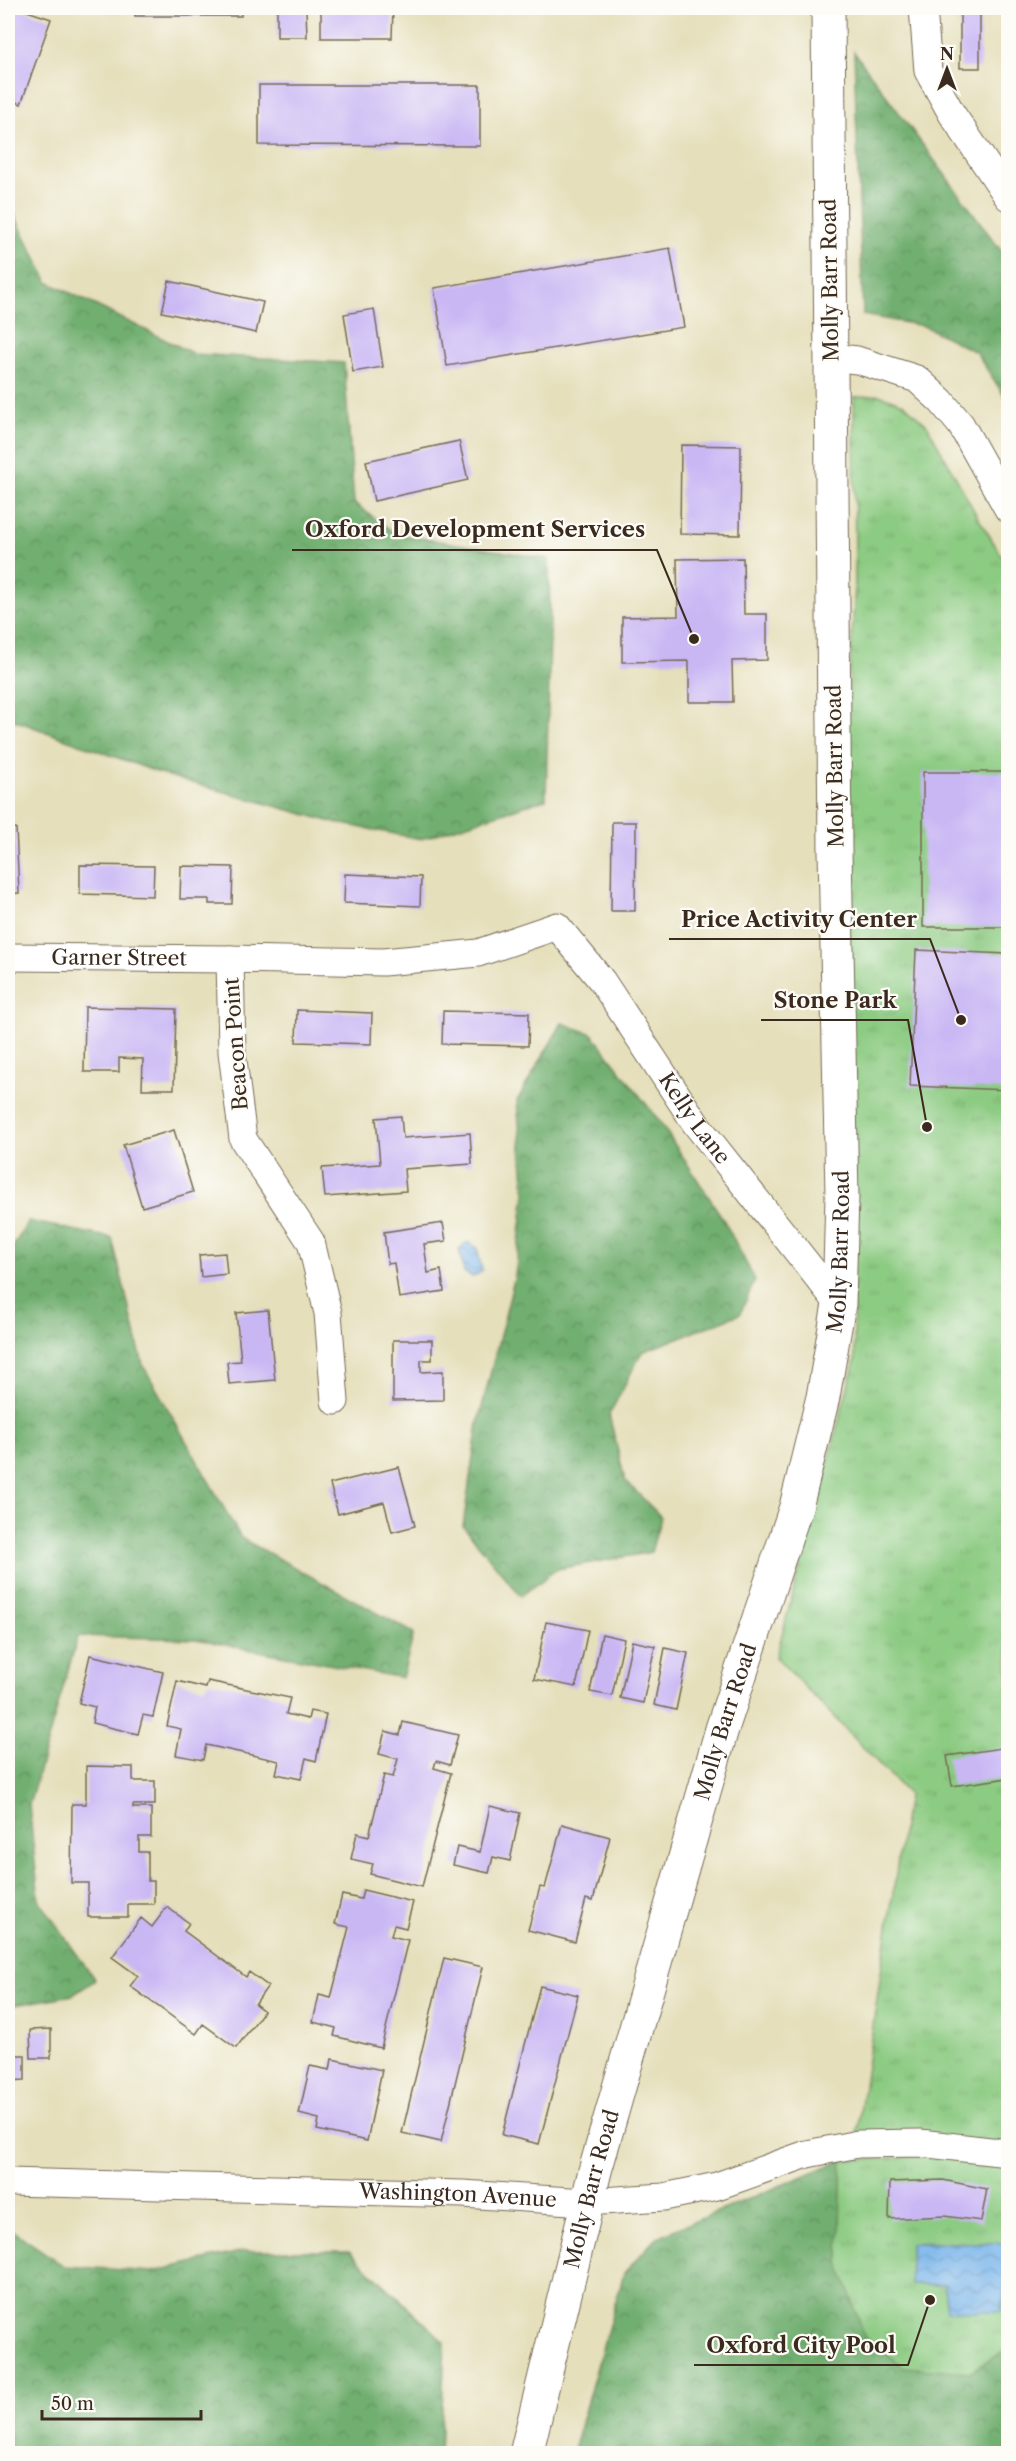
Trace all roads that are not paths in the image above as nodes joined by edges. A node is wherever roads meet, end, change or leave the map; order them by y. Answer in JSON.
{"nodes":[{"id":1,"x":828,"y":8,"type":"edge"},
{"id":2,"x":923,"y":8,"type":"edge"},
{"id":3,"x":1008,"y":197,"type":"edge"},
{"id":4,"x":831,"y":357,"type":"junction"},
{"id":5,"x":1008,"y":509,"type":"edge"},
{"id":6,"x":556,"y":926,"type":"joint"},
{"id":7,"x":8,"y":957,"type":"edge"},
{"id":8,"x":230,"y":959,"type":"junction"},
{"id":9,"x":839,"y":1304,"type":"junction"},
{"id":10,"x":335,"y":1401,"type":"dead end"},
{"id":11,"x":1008,"y":2153,"type":"edge"},
{"id":12,"x":8,"y":2182,"type":"edge"},
{"id":13,"x":586,"y":2202,"type":"junction"},
{"id":14,"x":526,"y":2454,"type":"edge"}],
"edges":[{"from":1,"to":4,"type":"main road","name":"Molly Barr Road"},
{"from":2,"to":3,"type":"street"},
{"from":4,"to":5,"type":"street"},
{"from":4,"to":9,"type":"main road","name":"Molly Barr Road"},
{"from":6,"to":8,"type":"street","name":"Beacon Point"},
{"from":6,"to":9,"type":"street","name":"Kelly Lane"},
{"from":7,"to":8,"type":"street","name":"Garner Street"},
{"from":8,"to":10,"type":"street","name":"Beacon Point"},
{"from":9,"to":13,"type":"main road","name":"Molly Barr Road"},
{"from":11,"to":13,"type":"street","name":"Washington Avenue"},
{"from":12,"to":13,"type":"street","name":"Washington Avenue"},
{"from":13,"to":14,"type":"main road","name":"Molly Barr Road"}]}
